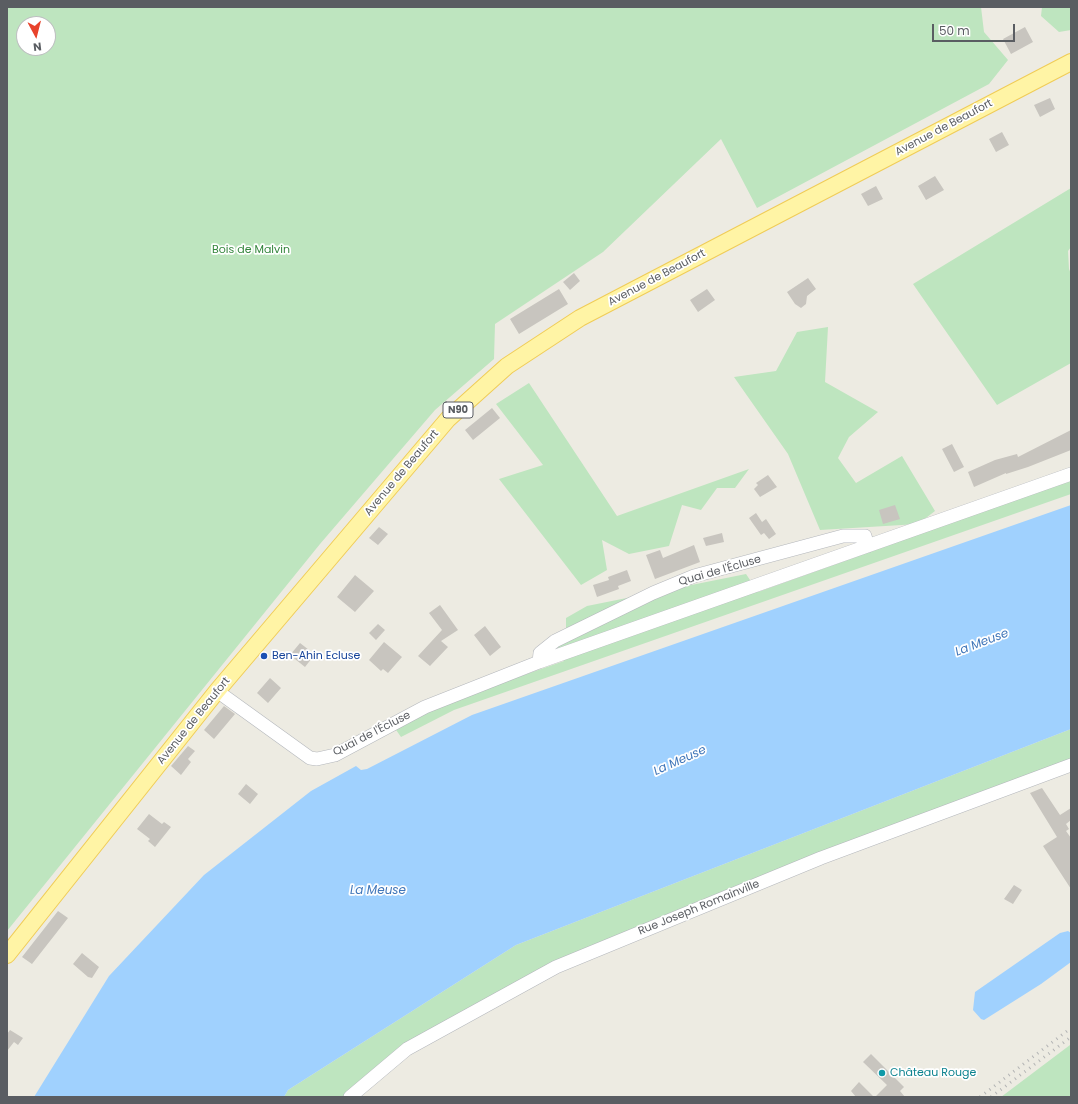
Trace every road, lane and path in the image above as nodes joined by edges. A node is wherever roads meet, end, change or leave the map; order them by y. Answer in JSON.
{"nodes":[{"id":1,"x":1071,"y":62,"type":"edge"},
{"id":2,"x":1071,"y":474,"type":"edge"},
{"id":3,"x":868,"y":546,"type":"junction"},
{"id":4,"x":539,"y":662,"type":"junction"},
{"id":5,"x":217,"y":691,"type":"junction"},
{"id":6,"x":1071,"y":766,"type":"edge"},
{"id":7,"x":7,"y":955,"type":"edge"},
{"id":8,"x":350,"y":1097,"type":"edge"}],
"edges":[{"from":1,"to":5,"type":"main road","name":"Avenue de Beaufort","number":"N90"},
{"from":2,"to":3,"type":"street","name":"Quai de l'Écluse"},
{"from":3,"to":4,"type":"street","name":"Quai de l'Écluse"},
{"from":3,"to":4,"type":"street","name":"Quai de l'Écluse"},
{"from":4,"to":5,"type":"street","name":"Quai de l'Écluse"},
{"from":5,"to":7,"type":"main road","name":"Avenue de Beaufort","number":"N90"},
{"from":6,"to":8,"type":"street","name":"Rue Joseph Romainville"}]}
